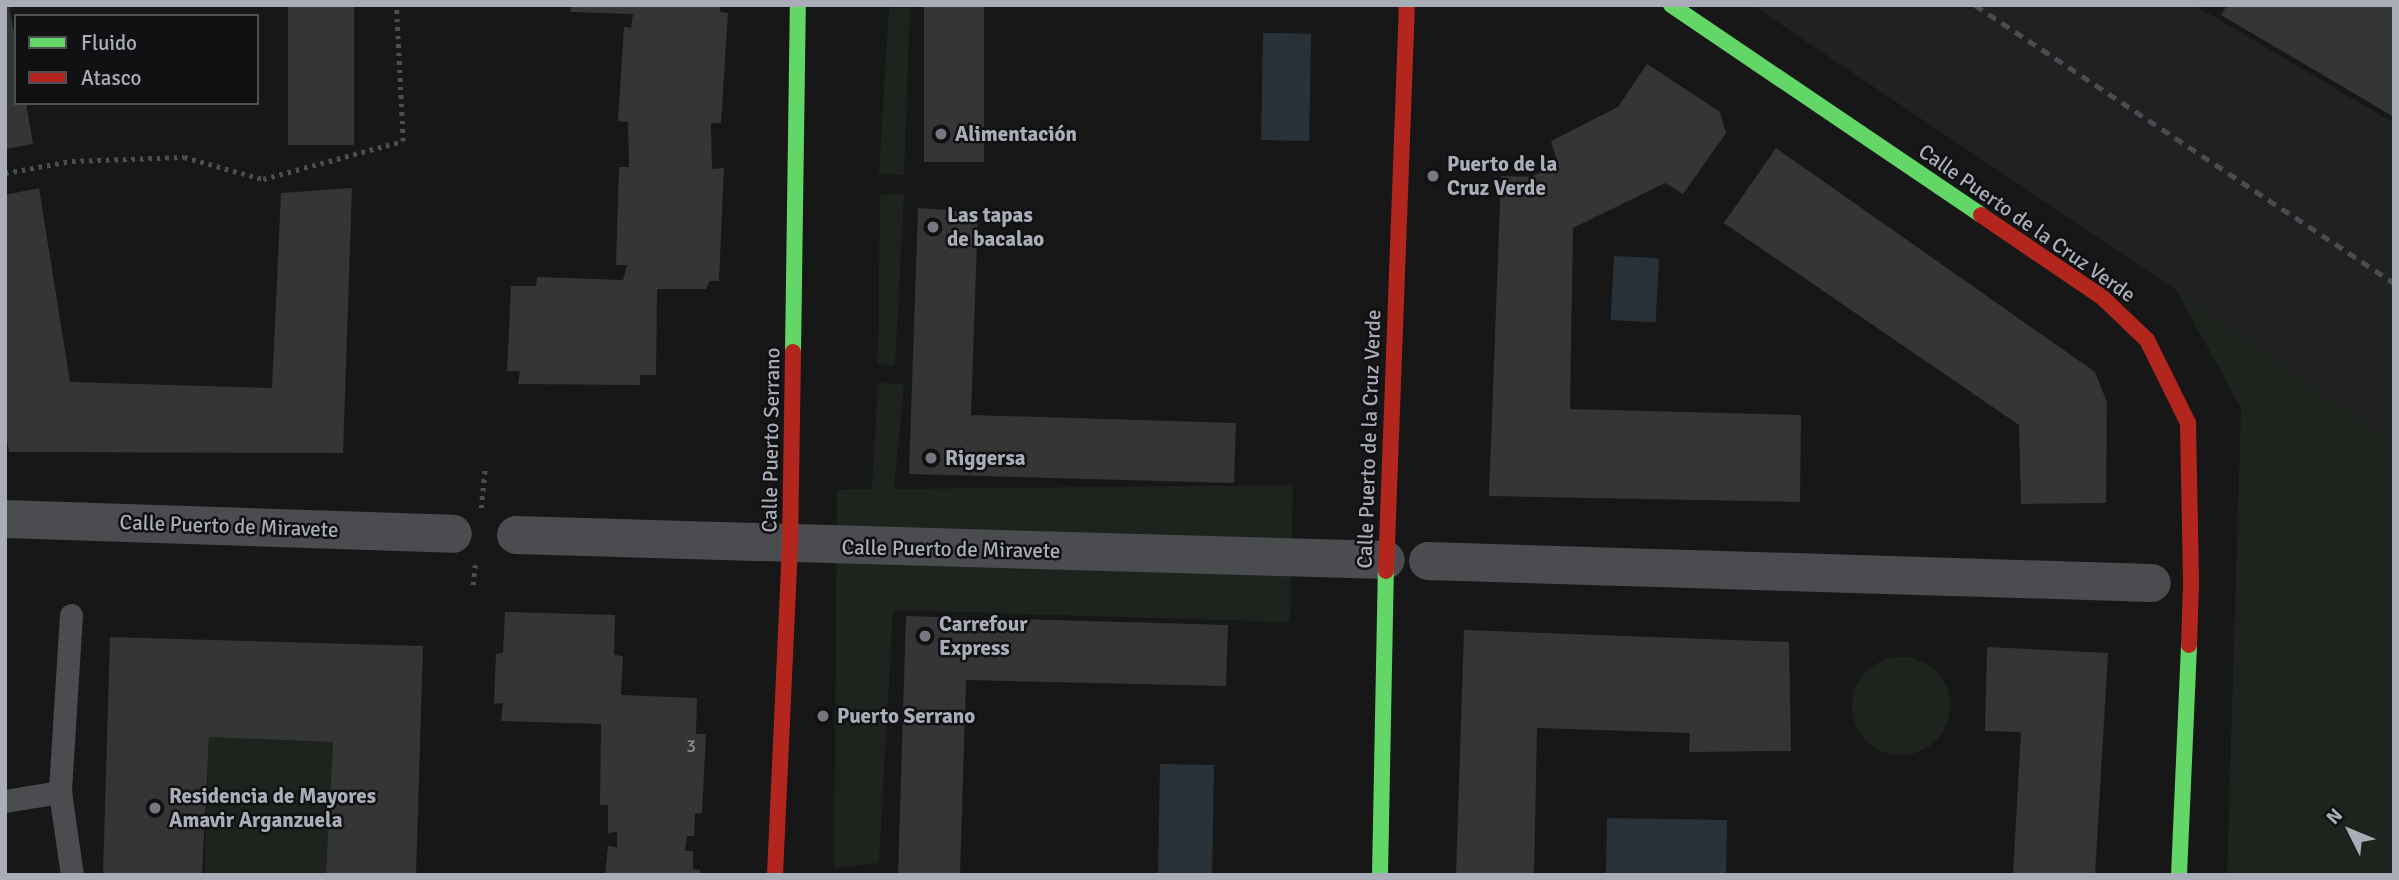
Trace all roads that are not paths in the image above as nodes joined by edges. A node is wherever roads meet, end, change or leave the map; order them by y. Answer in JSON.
{"nodes":[{"id":1,"x":798,"y":5,"type":"edge"},
{"id":2,"x":1407,"y":5,"type":"edge"},
{"id":3,"x":1671,"y":5,"type":"edge"},
{"id":4,"x":5,"y":519,"type":"edge"},
{"id":5,"x":453,"y":534,"type":"dead end"},
{"id":6,"x":516,"y":535,"type":"dead end"},
{"id":7,"x":790,"y":545,"type":"junction"},
{"id":8,"x":1385,"y":560,"type":"junction"},
{"id":9,"x":1428,"y":561,"type":"dead end"},
{"id":10,"x":2152,"y":583,"type":"dead end"},
{"id":11,"x":71,"y":615,"type":"dead end"},
{"id":12,"x":61,"y":792,"type":"junction"},
{"id":13,"x":5,"y":801,"type":"edge"},
{"id":14,"x":72,"y":875,"type":"edge"},
{"id":15,"x":775,"y":875,"type":"edge"},
{"id":16,"x":1380,"y":875,"type":"edge"},
{"id":17,"x":2179,"y":875,"type":"edge"}],
"edges":[{"from":1,"to":7,"type":"street","name":"Calle Puerto Serrano"},
{"from":2,"to":8,"type":"street","name":"Calle Puerto de la Cruz Verde"},
{"from":3,"to":17,"type":"street","name":"Calle Puerto de la Cruz Verde"},
{"from":4,"to":5,"type":"street","name":"Calle Puerto de Miravete"},
{"from":6,"to":7,"type":"street","name":"Calle Puerto de Miravete"},
{"from":7,"to":8,"type":"street","name":"Calle Puerto de Miravete"},
{"from":7,"to":15,"type":"street","name":"Calle Puerto Serrano"},
{"from":8,"to":16,"type":"street","name":"Calle Puerto de la Cruz Verde"},
{"from":9,"to":10,"type":"street"},
{"from":11,"to":12,"type":"lane"},
{"from":12,"to":13,"type":"lane"},
{"from":12,"to":14,"type":"lane"}]}
